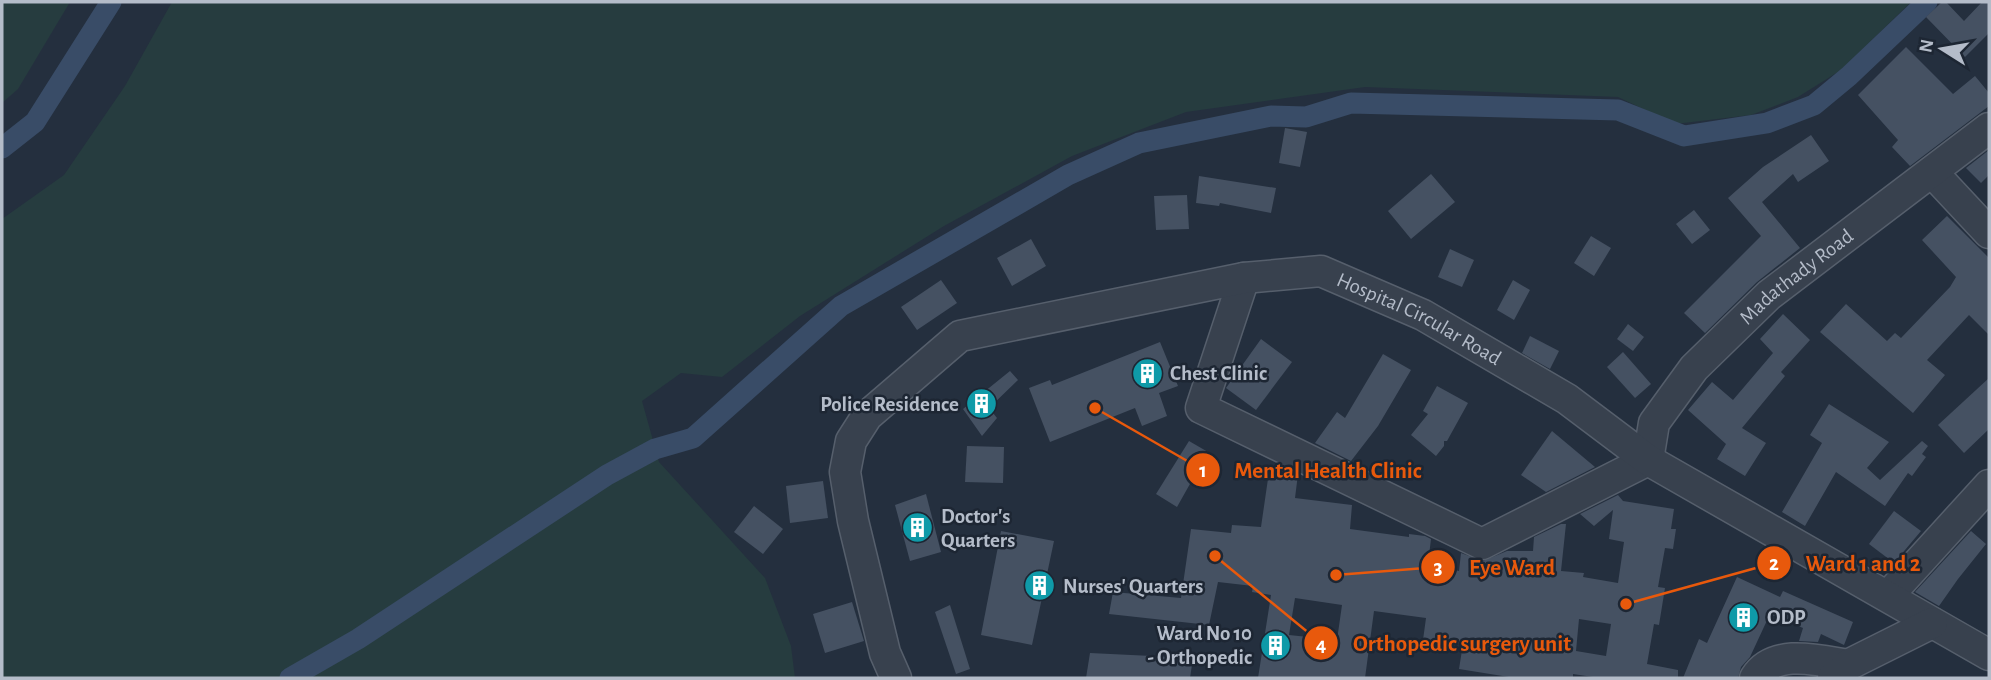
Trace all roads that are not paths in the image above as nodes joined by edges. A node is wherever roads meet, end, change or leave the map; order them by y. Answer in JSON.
{"nodes":[{"id":1,"x":1989,"y":128,"type":"edge"},
{"id":2,"x":1932,"y":172,"type":"junction"},
{"id":3,"x":1989,"y":233,"type":"edge"},
{"id":4,"x":1244,"y":278,"type":"junction"},
{"id":5,"x":1648,"y":460,"type":"junction"},
{"id":6,"x":1989,"y":485,"type":"edge"},
{"id":7,"x":1888,"y":596,"type":"junction"},
{"id":8,"x":1931,"y":623,"type":"junction"},
{"id":9,"x":1989,"y":654,"type":"edge"},
{"id":10,"x":1840,"y":672,"type":"edge"},
{"id":11,"x":896,"y":678,"type":"edge"},
{"id":12,"x":1755,"y":678,"type":"edge"}],
"edges":[{"from":1,"to":2,"type":"street","name":"Madathady Road"},
{"from":2,"to":3,"type":"street"},
{"from":2,"to":5,"type":"street","name":"Madathady Road"},
{"from":4,"to":5,"type":"street","name":"Hospital Circular Road"},
{"from":4,"to":5,"type":"street"},
{"from":4,"to":11,"type":"street","name":"Hospital Circular Road"},
{"from":5,"to":7,"type":"street","name":"Hospital Circular Road"},
{"from":6,"to":7,"type":"street"},
{"from":7,"to":8,"type":"street","name":"Hospital Circular Road"},
{"from":8,"to":9,"type":"street","name":"Hospital Circular Road"},
{"from":8,"to":10,"type":"street"},
{"from":10,"to":12,"type":"street"}]}
